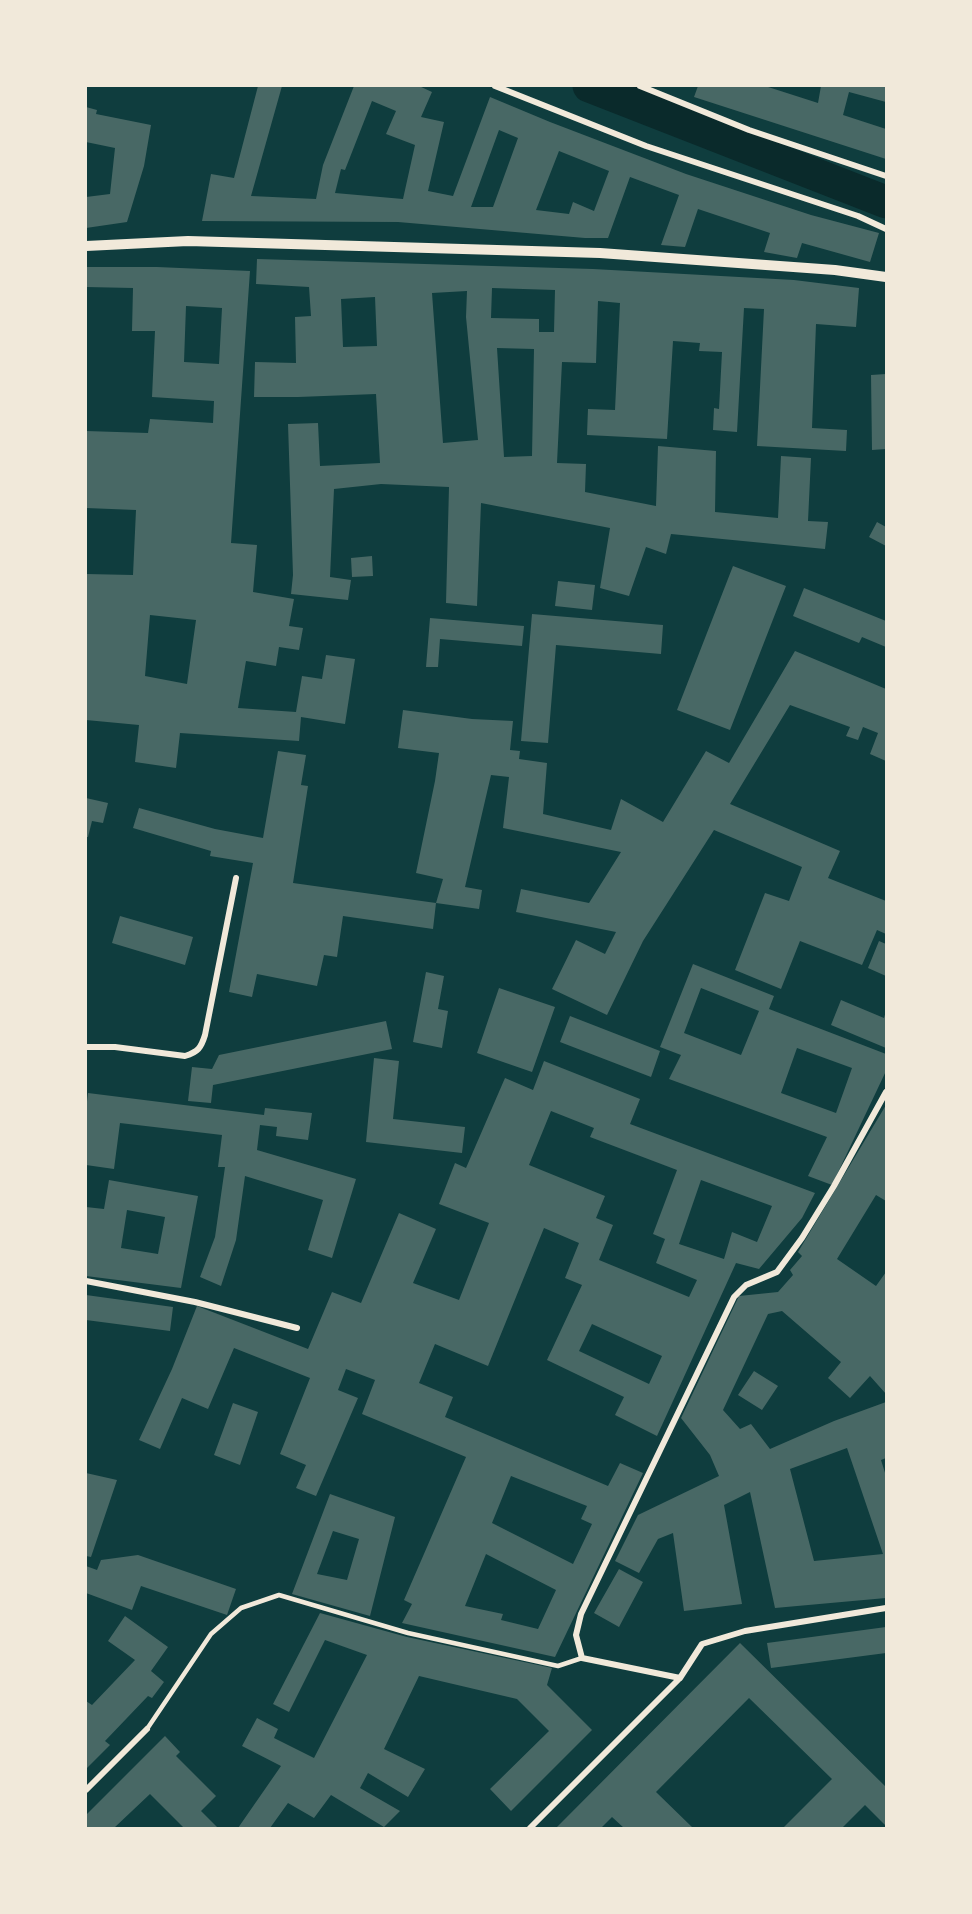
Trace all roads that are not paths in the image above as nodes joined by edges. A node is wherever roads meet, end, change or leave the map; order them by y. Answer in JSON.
{"nodes":[{"id":1,"x":495,"y":86,"type":"edge"},
{"id":2,"x":640,"y":86,"type":"edge"},
{"id":3,"x":886,"y":176,"type":"edge"},
{"id":4,"x":886,"y":229,"type":"edge"},
{"id":5,"x":86,"y":246,"type":"edge"},
{"id":6,"x":886,"y":277,"type":"edge"},
{"id":7,"x":236,"y":878,"type":"dead end"},
{"id":8,"x":86,"y":1047,"type":"edge"},
{"id":9,"x":886,"y":1092,"type":"edge"},
{"id":10,"x":86,"y":1281,"type":"edge"},
{"id":11,"x":297,"y":1328,"type":"dead end"},
{"id":12,"x":886,"y":1608,"type":"edge"},
{"id":13,"x":582,"y":1658,"type":"junction"},
{"id":14,"x":680,"y":1678,"type":"junction"},
{"id":15,"x":147,"y":1729,"type":"joint"},
{"id":16,"x":86,"y":1790,"type":"edge"},
{"id":17,"x":530,"y":1828,"type":"edge"}],
"edges":[{"from":1,"to":4,"type":"street"},
{"from":2,"to":3,"type":"street"},
{"from":5,"to":6,"type":"street"},
{"from":7,"to":8,"type":"street"},
{"from":9,"to":13,"type":"street"},
{"from":10,"to":11,"type":"street"},
{"from":12,"to":14,"type":"street"},
{"from":13,"to":14,"type":"street"},
{"from":13,"to":15,"type":"lane"},
{"from":14,"to":17,"type":"street"},
{"from":15,"to":16,"type":"street"}]}
